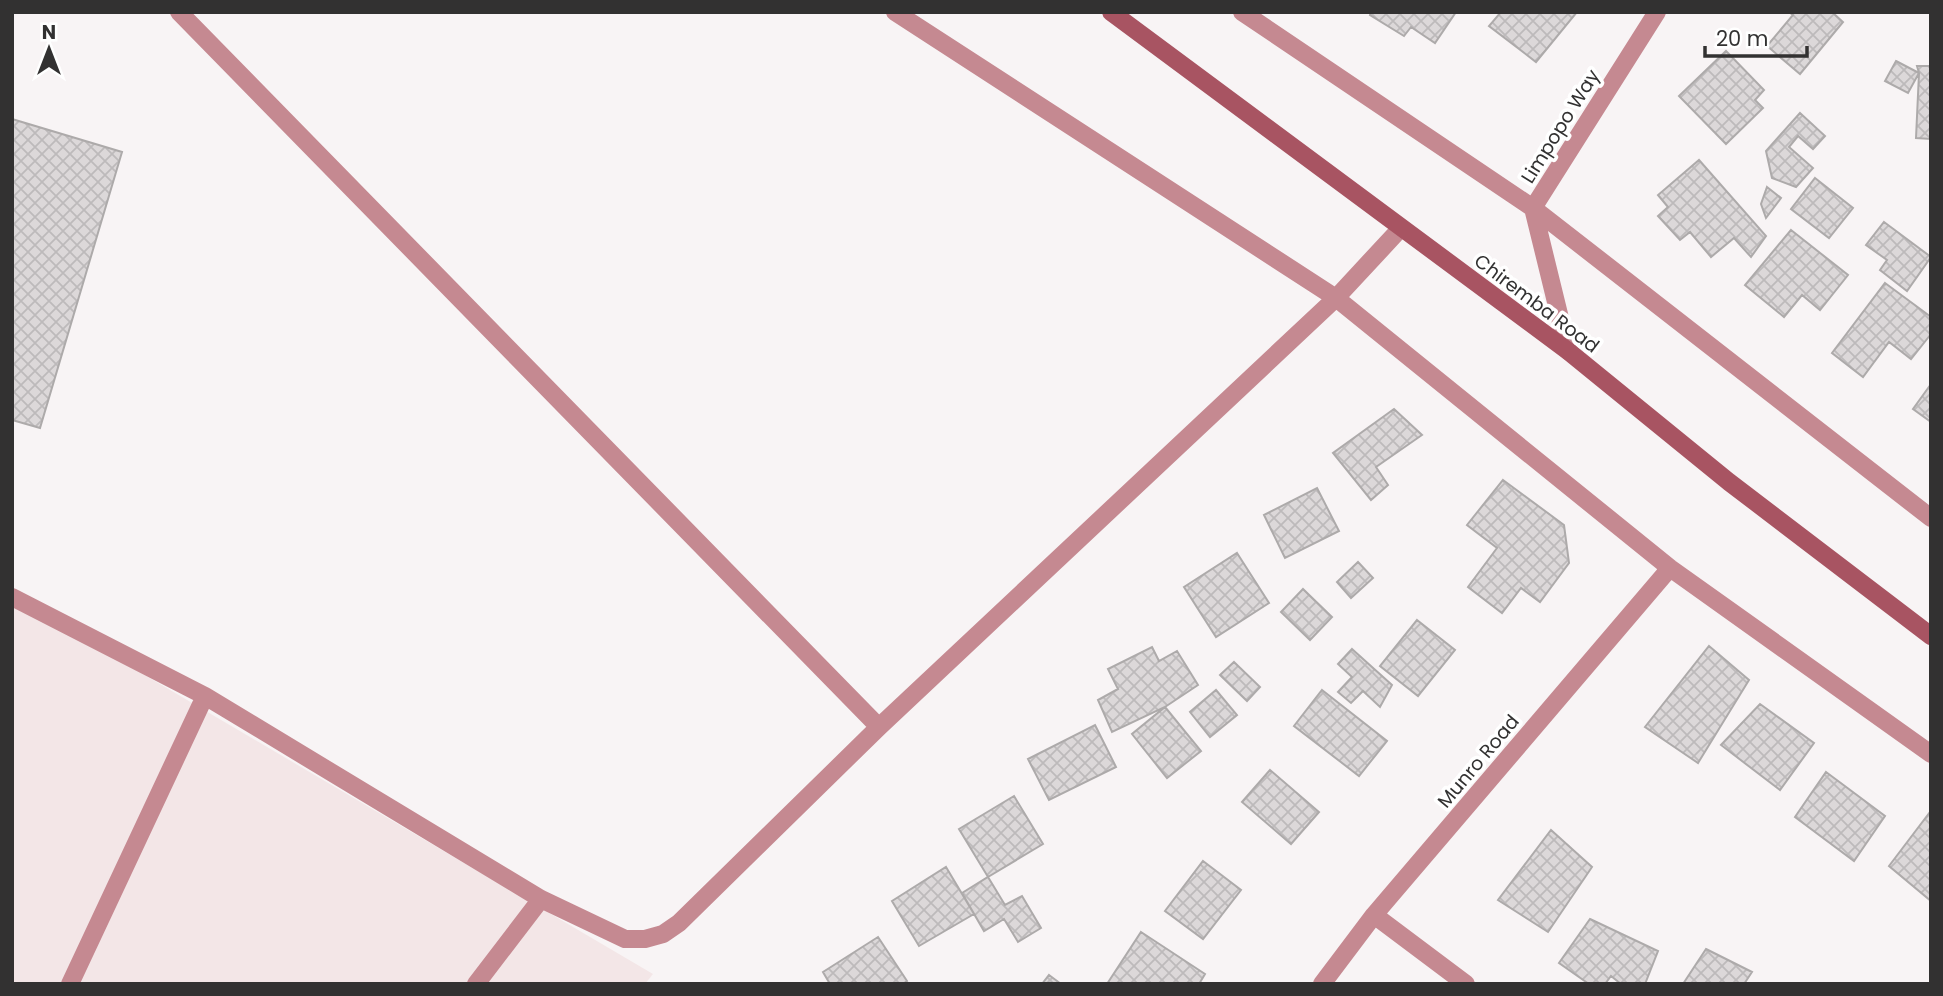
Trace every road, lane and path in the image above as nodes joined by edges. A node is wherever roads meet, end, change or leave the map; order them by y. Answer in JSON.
{"nodes":[{"id":1,"x":179,"y":12,"type":"edge"},
{"id":2,"x":895,"y":12,"type":"edge"},
{"id":3,"x":1111,"y":12,"type":"edge"},
{"id":4,"x":1242,"y":12,"type":"edge"},
{"id":5,"x":1657,"y":12,"type":"edge"},
{"id":6,"x":1533,"y":208,"type":"junction"},
{"id":7,"x":1400,"y":229,"type":"junction"},
{"id":8,"x":1336,"y":298,"type":"junction"},
{"id":9,"x":1568,"y":351,"type":"junction"},
{"id":10,"x":1931,"y":517,"type":"edge"},
{"id":11,"x":1670,"y":568,"type":"junction"},
{"id":12,"x":12,"y":597,"type":"edge"},
{"id":13,"x":1931,"y":636,"type":"edge"},
{"id":14,"x":205,"y":696,"type":"junction"},
{"id":15,"x":879,"y":727,"type":"junction"},
{"id":16,"x":1931,"y":754,"type":"edge"},
{"id":17,"x":541,"y":899,"type":"junction"},
{"id":18,"x":1374,"y":915,"type":"junction"},
{"id":19,"x":70,"y":984,"type":"edge"},
{"id":20,"x":476,"y":984,"type":"edge"},
{"id":21,"x":1322,"y":984,"type":"edge"},
{"id":22,"x":1466,"y":984,"type":"edge"}],
"edges":[{"from":1,"to":15,"type":"street"},
{"from":2,"to":8,"type":"street"},
{"from":3,"to":7,"type":"main road","name":"Chiremba Road"},
{"from":4,"to":6,"type":"street"},
{"from":5,"to":6,"type":"street","name":"Limpopo Way"},
{"from":6,"to":9,"type":"street","name":"Limpopo Way"},
{"from":6,"to":10,"type":"street"},
{"from":7,"to":8,"type":"street"},
{"from":7,"to":9,"type":"main road","name":"Chiremba Road"},
{"from":8,"to":11,"type":"street"},
{"from":8,"to":15,"type":"street"},
{"from":9,"to":13,"type":"main road","name":"Chiremba Road"},
{"from":11,"to":16,"type":"street"},
{"from":11,"to":18,"type":"street","name":"Munro Road"},
{"from":12,"to":14,"type":"street"},
{"from":14,"to":17,"type":"street"},
{"from":14,"to":19,"type":"street"},
{"from":15,"to":17,"type":"street"},
{"from":17,"to":20,"type":"street"},
{"from":18,"to":21,"type":"street","name":"Munro Road"},
{"from":18,"to":22,"type":"street"}]}
